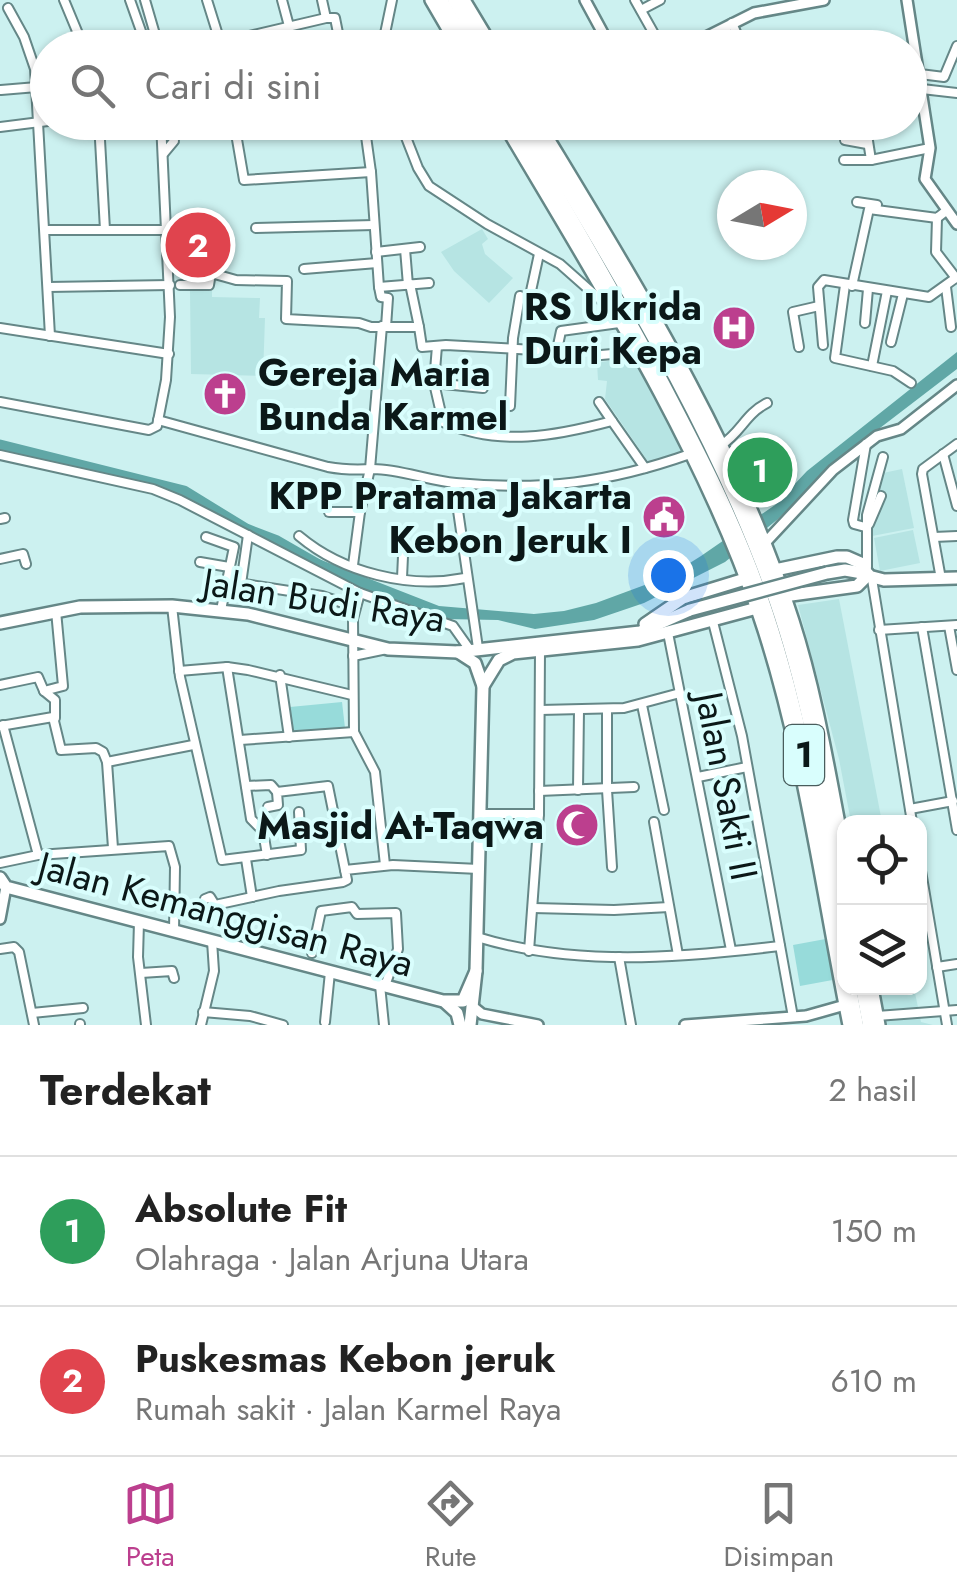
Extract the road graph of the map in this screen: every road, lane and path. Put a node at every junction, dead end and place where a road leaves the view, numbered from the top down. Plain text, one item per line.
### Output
1 (64, 0) edge
2 (130, 0) edge
3 (145, 0) edge
4 (208, 0) edge
5 (282, 0) edge
6 (322, 0) edge
7 (392, 0) edge
8 (431, 0) edge
9 (441, 0) edge
10 (454, 0) edge
11 (464, 0) edge
12 (585, 0) edge
13 (635, 0) edge
14 (907, 0) edge
15 (655, 1) edge
16 (818, 1) edge
17 (8, 8) dead end
18 (641, 10) junction
19 (326, 18) junction
20 (732, 23) junction
21 (289, 26) junction
22 (76, 30) edge
23 (141, 30) edge
24 (154, 30) edge
25 (217, 30) edge
26 (274, 30) edge
27 (336, 30) edge
28 (386, 30) edge
29 (448, 30) edge
30 (459, 30) edge
31 (472, 30) edge
32 (482, 30) edge
33 (601, 30) edge
34 (652, 30) edge
35 (719, 30) edge
36 (735, 30) edge
37 (912, 30) edge
38 (957, 46) edge
39 (30, 54) edge
40 (927, 73) edge
41 (30, 88) edge
42 (1, 90) edge
43 (927, 90) edge
44 (957, 94) edge
45 (30, 123) edge
46 (0, 126) edge
47 (43, 140) edge
48 (100, 140) edge
49 (162, 140) edge
50 (173, 140) edge
51 (237, 140) edge
52 (367, 140) edge
53 (407, 140) edge
54 (514, 140) edge
55 (526, 140) edge
56 (538, 140) edge
57 (549, 140) edge
58 (845, 140) dead end
59 (867, 140) edge
60 (925, 140) edge
61 (867, 144) junction
62 (925, 149) junction
63 (164, 154) junction
64 (844, 160) dead end
65 (872, 160) junction
66 (372, 172) junction
67 (857, 202) dead end
68 (942, 212) junction
69 (957, 224) edge
70 (374, 226) junction
71 (256, 228) dead end
72 (45, 230) junction
73 (105, 230) junction
74 (167, 230) junction
75 (420, 246) dead end
76 (405, 249) junction
77 (376, 252) junction
78 (539, 254) junction
79 (377, 264) junction
80 (304, 269) dead end
81 (956, 277) edge
82 (409, 284) junction
83 (428, 284) dead end
84 (175, 285) junction
85 (848, 286) junction
86 (946, 286) junction
87 (48, 287) junction
88 (379, 287) junction
89 (868, 289) junction
90 (532, 290) dead end
91 (886, 292) junction
92 (904, 294) junction
93 (520, 296) dead end
94 (819, 306) junction
95 (612, 310) junction
96 (619, 323) junction
97 (865, 323) dead end
98 (384, 327) junction
99 (419, 327) junction
100 (951, 327) dead end
101 (0, 328) edge
102 (50, 336) junction
103 (891, 342) dead end
104 (823, 345) dead end
105 (437, 346) junction
106 (799, 347) dead end
107 (512, 348) junction
108 (636, 352) junction
109 (169, 354) junction
110 (601, 354) dead end
111 (872, 366) junction
112 (911, 382) dead end
113 (434, 383) junction
114 (957, 384) edge
115 (483, 388) dead end
116 (0, 402) edge
117 (599, 402) dead end
118 (766, 403) dead end
119 (510, 406) dead end
120 (612, 421) junction
121 (157, 423) junction
122 (866, 444) junction
123 (957, 444) edge
124 (720, 446) junction
125 (690, 454) junction
126 (944, 454) junction
127 (0, 456) edge
128 (883, 457) dead end
129 (645, 468) junction
130 (370, 469) junction
131 (454, 483) junction
132 (882, 496) dead end
133 (957, 506) edge
134 (329, 512) dead end
135 (360, 512) junction
136 (747, 513) junction
137 (866, 528) junction
138 (730, 530) junction
139 (248, 535) junction
140 (298, 536) dead end
141 (957, 536) edge
142 (206, 537) dead end
143 (934, 537) junction
144 (753, 549) junction
145 (403, 556) dead end
146 (0, 559) edge
147 (200, 562) dead end
148 (26, 564) dead end
149 (353, 566) junction
150 (229, 567) junction
151 (775, 570) junction
152 (867, 574) junction
153 (402, 578) junction
154 (465, 578) junction
155 (957, 578) edge
156 (745, 579) junction
157 (941, 579) junction
158 (360, 593) junction
159 (784, 596) junction
160 (172, 606) junction
161 (355, 607) junction
162 (757, 608) junction
163 (56, 610) junction
164 (221, 610) junction
165 (713, 622) junction
166 (0, 623) edge
167 (953, 626) edge
168 (922, 628) junction
169 (879, 630) junction
170 (668, 633) junction
171 (636, 636) junction
172 (352, 641) junction
173 (955, 648) edge
174 (388, 649) junction
175 (469, 650) junction
176 (540, 650) junction
177 (352, 656) junction
178 (227, 667) junction
179 (178, 670) junction
180 (957, 670) edge
181 (280, 675) junction
182 (0, 685) edge
183 (482, 686) junction
184 (44, 691) junction
185 (680, 694) junction
186 (352, 695) junction
187 (642, 705) junction
188 (608, 709) junction
189 (540, 710) junction
190 (579, 710) junction
191 (56, 718) junction
192 (1, 725) edge
193 (354, 732) junction
194 (290, 737) junction
195 (240, 740) junction
196 (194, 746) junction
197 (106, 762) junction
198 (748, 767) junction
199 (698, 777) junction
200 (246, 786) junction
201 (634, 786) dead end
202 (539, 790) junction
203 (578, 790) junction
204 (607, 790) junction
205 (276, 792) junction
206 (954, 801) edge
207 (268, 807) dead end
208 (910, 808) junction
209 (664, 810) dead end
210 (299, 812) dead end
211 (480, 814) junction
212 (539, 814) junction
213 (837, 815) edge
214 (911, 815) edge
215 (654, 822) dead end
216 (957, 830) edge
217 (113, 848) junction
218 (38, 855) junction
219 (267, 855) junction
220 (246, 859) junction
221 (0, 863) edge
222 (837, 863) edge
223 (386, 865) junction
224 (612, 867) dead end
225 (479, 868) junction
226 (346, 870) junction
227 (3, 883) edge
228 (252, 897) junction
229 (205, 899) dead end
230 (927, 905) edge
231 (669, 907) junction
232 (532, 908) junction
233 (0, 919) edge
234 (140, 922) junction
235 (837, 925) edge
236 (174, 931) junction
237 (477, 937) junction
238 (212, 941) junction
239 (780, 946) junction
240 (0, 950) edge
241 (731, 950) junction
242 (529, 951) junction
243 (312, 953) dead end
244 (678, 955) junction
245 (619, 957) junction
246 (957, 964) edge
247 (937, 966) junction
248 (476, 971) junction
249 (330, 972) junction
250 (142, 973) junction
251 (174, 978) dead end
252 (382, 986) junction
253 (851, 995) edge
254 (865, 995) edge
255 (873, 995) edge
256 (442, 1001) junction
257 (845, 1004) junction
258 (83, 1008) dead end
259 (944, 1010) junction
260 (957, 1010) edge
261 (202, 1012) junction
262 (32, 1013) junction
263 (471, 1017) edge
264 (794, 1017) junction
265 (325, 1022) dead end
266 (875, 1022) edge
267 (34, 1025) edge
268 (146, 1025) edge
269 (201, 1025) edge
270 (283, 1025) edge
271 (384, 1025) edge
272 (538, 1025) edge
273 (631, 1025) edge
274 (689, 1025) edge
275 (849, 1025) edge
276 (857, 1025) edge
277 (947, 1025) edge

1 - 22 street
2 - 23 street
3 - 24 street
4 - 25 street
5 - 21 street
6 - 19 street
7 - 28 street
8 - 29 main road
9 - 30 highway
10 - 31 highway
11 - 32 main road
12 - 33 street
13 - 18 street
14 - 37 street
15 - 18 street
16 - 20 street
17 - 39 street
18 - 34 street
19 - 21 street
19 - 27 street
20 - 35 street
20 - 36 street
21 - 26 street
38 - 40 street
41 - 42 street
43 - 44 street
45 - 46 street
47 - 72 street
48 - 73 street
49 - 63 street
50 - 63 street
51 - 66 street
52 - 66 street
53 - 78 street
54 - 95 main road
55 - 138 highway, 1
56 - 136 highway, 1
57 - 124 main road
58 - 61 street
59 - 61 street
60 - 62 street
61 - 65 street
62 - 65 street
62 - 68 street
63 - 74 street
64 - 65 street
66 - 70 street
67 - 68 street
68 - 69 street
68 - 81 street
68 - 85 street
70 - 71 street
70 - 77 street
72 - 73 street
72 - 87 street
73 - 74 street
74 - 84 street
75 - 76 street
76 - 77 street
76 - 82 street
77 - 79 street
78 - 90 street
78 - 95 street
79 - 80 street
79 - 88 street
81 - 86 street
82 - 83 street
82 - 88 street
82 - 99 street
84 - 87 street
84 - 98 street
84 - 109 street
85 - 89 street
85 - 94 street
85 - 111 street
86 - 92 street
86 - 100 street
87 - 102 street
88 - 98 street
89 - 91 street
89 - 97 street
91 - 92 street
91 - 111 street
92 - 103 street
93 - 107 street
94 - 104 street
94 - 106 street
95 - 96 main road
96 - 107 street
96 - 108 main road
98 - 99 street
98 - 130 street
99 - 105 street
101 - 102 street
102 - 109 street
105 - 107 street
105 - 113 street
107 - 119 street
108 - 110 street
108 - 125 main road
109 - 121 street
111 - 112 street
113 - 115 street
113 - 120 street
114 - 122 street
116 - 121 street
117 - 120 street
118 - 124 street
120 - 129 street
121 - 130 street
122 - 137 street
122 - 144 street
123 - 126 street
124 - 136 main road
125 - 129 street
125 - 138 main road
126 - 133 street
126 - 143 street
127 - 139 street
128 - 137 street
129 - 131 street
130 - 131 street
130 - 135 street
131 - 154 street
132 - 137 street
134 - 135 street
135 - 149 street
136 - 144 highway, 1
137 - 152 street
138 - 144 highway, 1
139 - 158 street
139 - 161 street
140 - 149 street
141 - 143 street
142 - 150 street
143 - 157 street
144 - 151 main road
144 - 156 main road
144 - 222 highway, 1
144 - 235 highway, 1
145 - 153 street
146 - 148 street
147 - 150 street
149 - 153 street
150 - 164 street
151 - 152 main road
151 - 159 main road
152 - 157 main road
152 - 159 main road
152 - 169 street
152 - 171 main road, bridge
153 - 154 street
154 - 175 street
155 - 157 main road
156 - 162 main road
156 - 171 main road, Jalan Budi Raya
158 - 161 street
158 - 175 street
159 - 213 main road
160 - 163 main road, Jalan Budi Raya
160 - 164 main road, Jalan Budi Raya
160 - 179 street
161 - 172 street
162 - 165 main road, Jalan Budi Raya
162 - 257 main road
163 - 166 main road, Jalan Budi Raya
163 - 184 street
164 - 172 main road, Jalan Budi Raya
165 - 170 main road, Jalan Budi Raya
165 - 198 street
167 - 168 street
167 - 173 street
168 - 169 street
168 - 206 street
169 - 208 street
170 - 171 main road, Jalan Budi Raya
170 - 185 street, Jalan Sakti II
171 - 175 main road, Jalan Budi Raya
171 - 176 main road, Jalan Budi Raya
172 - 174 main road, Jalan Budi Raya
172 - 177 street
173 - 180 street
174 - 175 main road, Jalan Budi Raya
174 - 177 street
175 - 183 main road
176 - 183 main road, Jalan Budi Raya
176 - 189 street
177 - 186 street
178 - 179 street
178 - 181 street
178 - 195 street
179 - 196 street
181 - 186 street
181 - 194 street
182 - 184 street
183 - 211 main road
184 - 191 street
185 - 187 street
185 - 199 street, Jalan Sakti II
186 - 193 street
187 - 188 street
187 - 209 street
188 - 190 street
188 - 204 street
189 - 190 street
189 - 202 street
190 - 203 street
191 - 192 street
191 - 197 street
192 - 218 street
193 - 194 street
193 - 223 street
194 - 195 street
195 - 200 street
196 - 197 street
196 - 220 street
197 - 217 street
198 - 199 street
198 - 239 street
199 - 241 street, Jalan Sakti II
200 - 205 street
200 - 219 street
201 - 204 street
202 - 203 street
202 - 212 street
203 - 204 street
204 - 224 street
205 - 207 street
205 - 226 street
206 - 208 street
206 - 216 street
208 - 214 street
210 - 219 street
211 - 212 street
211 - 225 main road
212 - 232 street
215 - 231 street
217 - 218 street
217 - 236 street
218 - 221 street
219 - 220 street
220 - 228 street
223 - 225 street
223 - 226 street
225 - 237 main road
226 - 228 street
227 - 233 street
227 - 234 main road, Jalan Kemanggisan Raya
228 - 229 street
230 - 247 street
231 - 232 street
231 - 244 street
232 - 242 street
234 - 236 main road, Jalan Kemanggisan Raya
234 - 250 street
236 - 238 main road, Jalan Kemanggisan Raya
237 - 242 street
237 - 248 main road
238 - 249 main road, Jalan Kemanggisan Raya
238 - 261 street
239 - 241 street
239 - 264 street
240 - 262 street
241 - 244 street
242 - 245 street
243 - 252 street
244 - 245 street
245 - 273 street
246 - 247 street
247 - 259 street
248 - 256 main road
248 - 263 main road
249 - 252 main road, Jalan Kemanggisan Raya
249 - 265 street
250 - 251 street
250 - 268 street
252 - 256 main road, Jalan Kemanggisan Raya
252 - 271 street
253 - 276 highway
254 - 266 highway
255 - 266 main road
256 - 263 main road
257 - 264 street
257 - 275 main road
258 - 262 street
259 - 260 street
259 - 266 street
259 - 277 street
261 - 269 street
261 - 270 street
262 - 267 street
263 - 272 street
264 - 274 street

